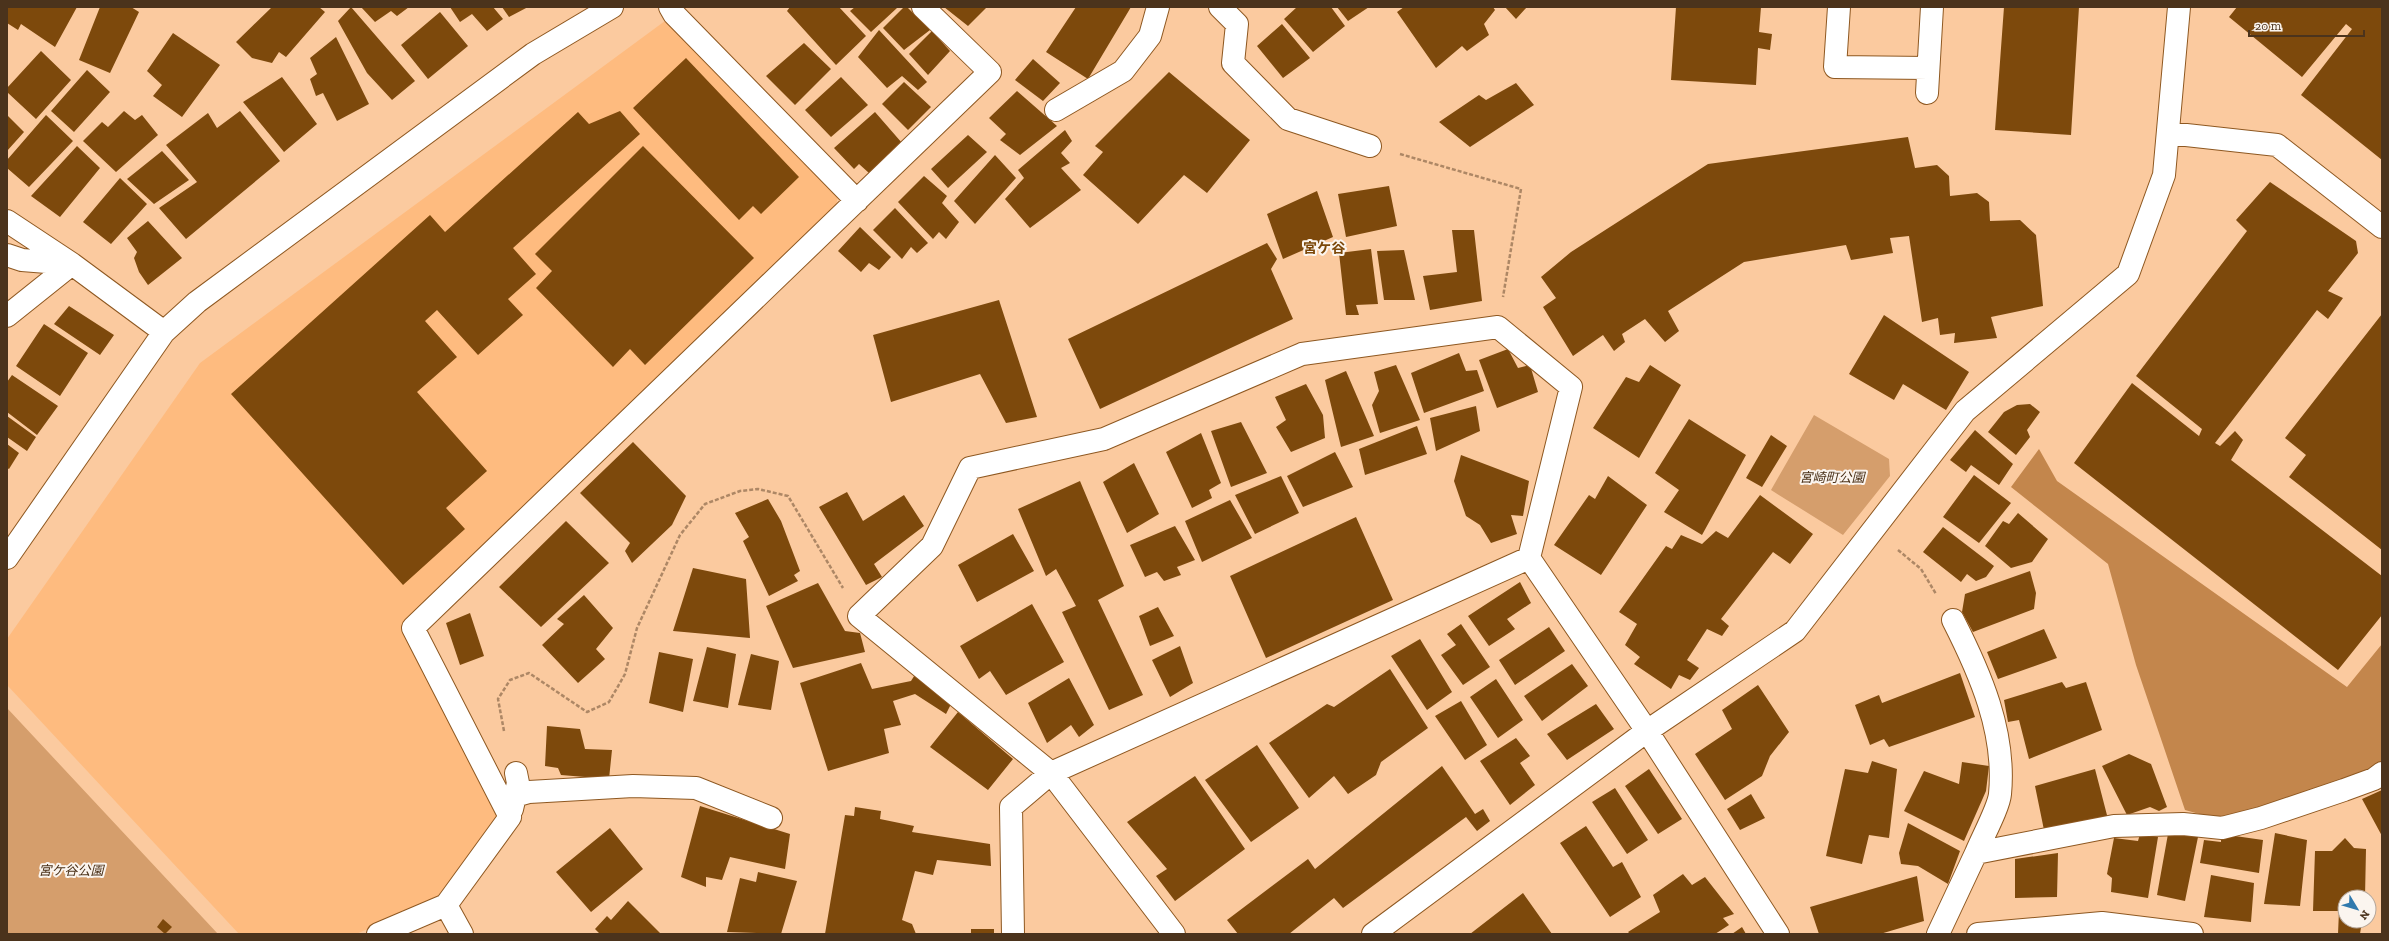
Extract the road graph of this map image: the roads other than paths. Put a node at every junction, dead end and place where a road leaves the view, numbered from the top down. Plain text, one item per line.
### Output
1 (612, 7) edge
2 (670, 7) edge
3 (923, 7) edge
4 (1158, 7) edge
5 (1220, 7) edge
6 (1839, 7) edge
7 (1932, 7) edge
8 (2179, 7) edge
9 (1928, 68) junction
10 (1927, 93) dead end
11 (1056, 110) dead end
12 (2168, 133) junction
13 (1370, 146) road end
14 (857, 201) junction
15 (7, 221) edge
16 (2382, 227) edge
17 (7, 254) edge
18 (72, 264) junction
19 (7, 316) edge
20 (164, 332) junction
21 (7, 558) edge
22 (1529, 558) junction
23 (1953, 620) road end
24 (1647, 731) junction
25 (516, 773) road end
26 (2382, 773) edge
27 (1051, 774) junction
28 (515, 796) junction
29 (510, 817) junction
30 (771, 818) dead end
31 (1976, 853) junction
32 (446, 906) junction
33 (2010, 932) edge
34 (378, 934) edge
35 (462, 934) edge
36 (1014, 934) edge
37 (1174, 934) edge
38 (1373, 934) edge
39 (1778, 934) edge
40 (1938, 934) edge
41 (1978, 934) edge
42 (2192, 934) edge

1 - 20 street
2 - 14 street
3 - 14 street
4 - 11 street
5 - 13 street
6 - 9 street
7 - 9 street
8 - 12 street
9 - 10 street
12 - 16 street
12 - 24 street
14 - 29 street
15 - 18 street
17 - 18 street
18 - 19 street
18 - 20 street
20 - 21 street
22 - 24 street
22 - 27 street
22 - 27 street
23 - 31 street
24 - 38 street
24 - 39 street
25 - 28 street
26 - 31 street
27 - 36 street
27 - 37 street
28 - 29 street
28 - 30 street
29 - 32 street
31 - 40 street
32 - 34 street
32 - 35 street
33 - 41 street
33 - 42 street

